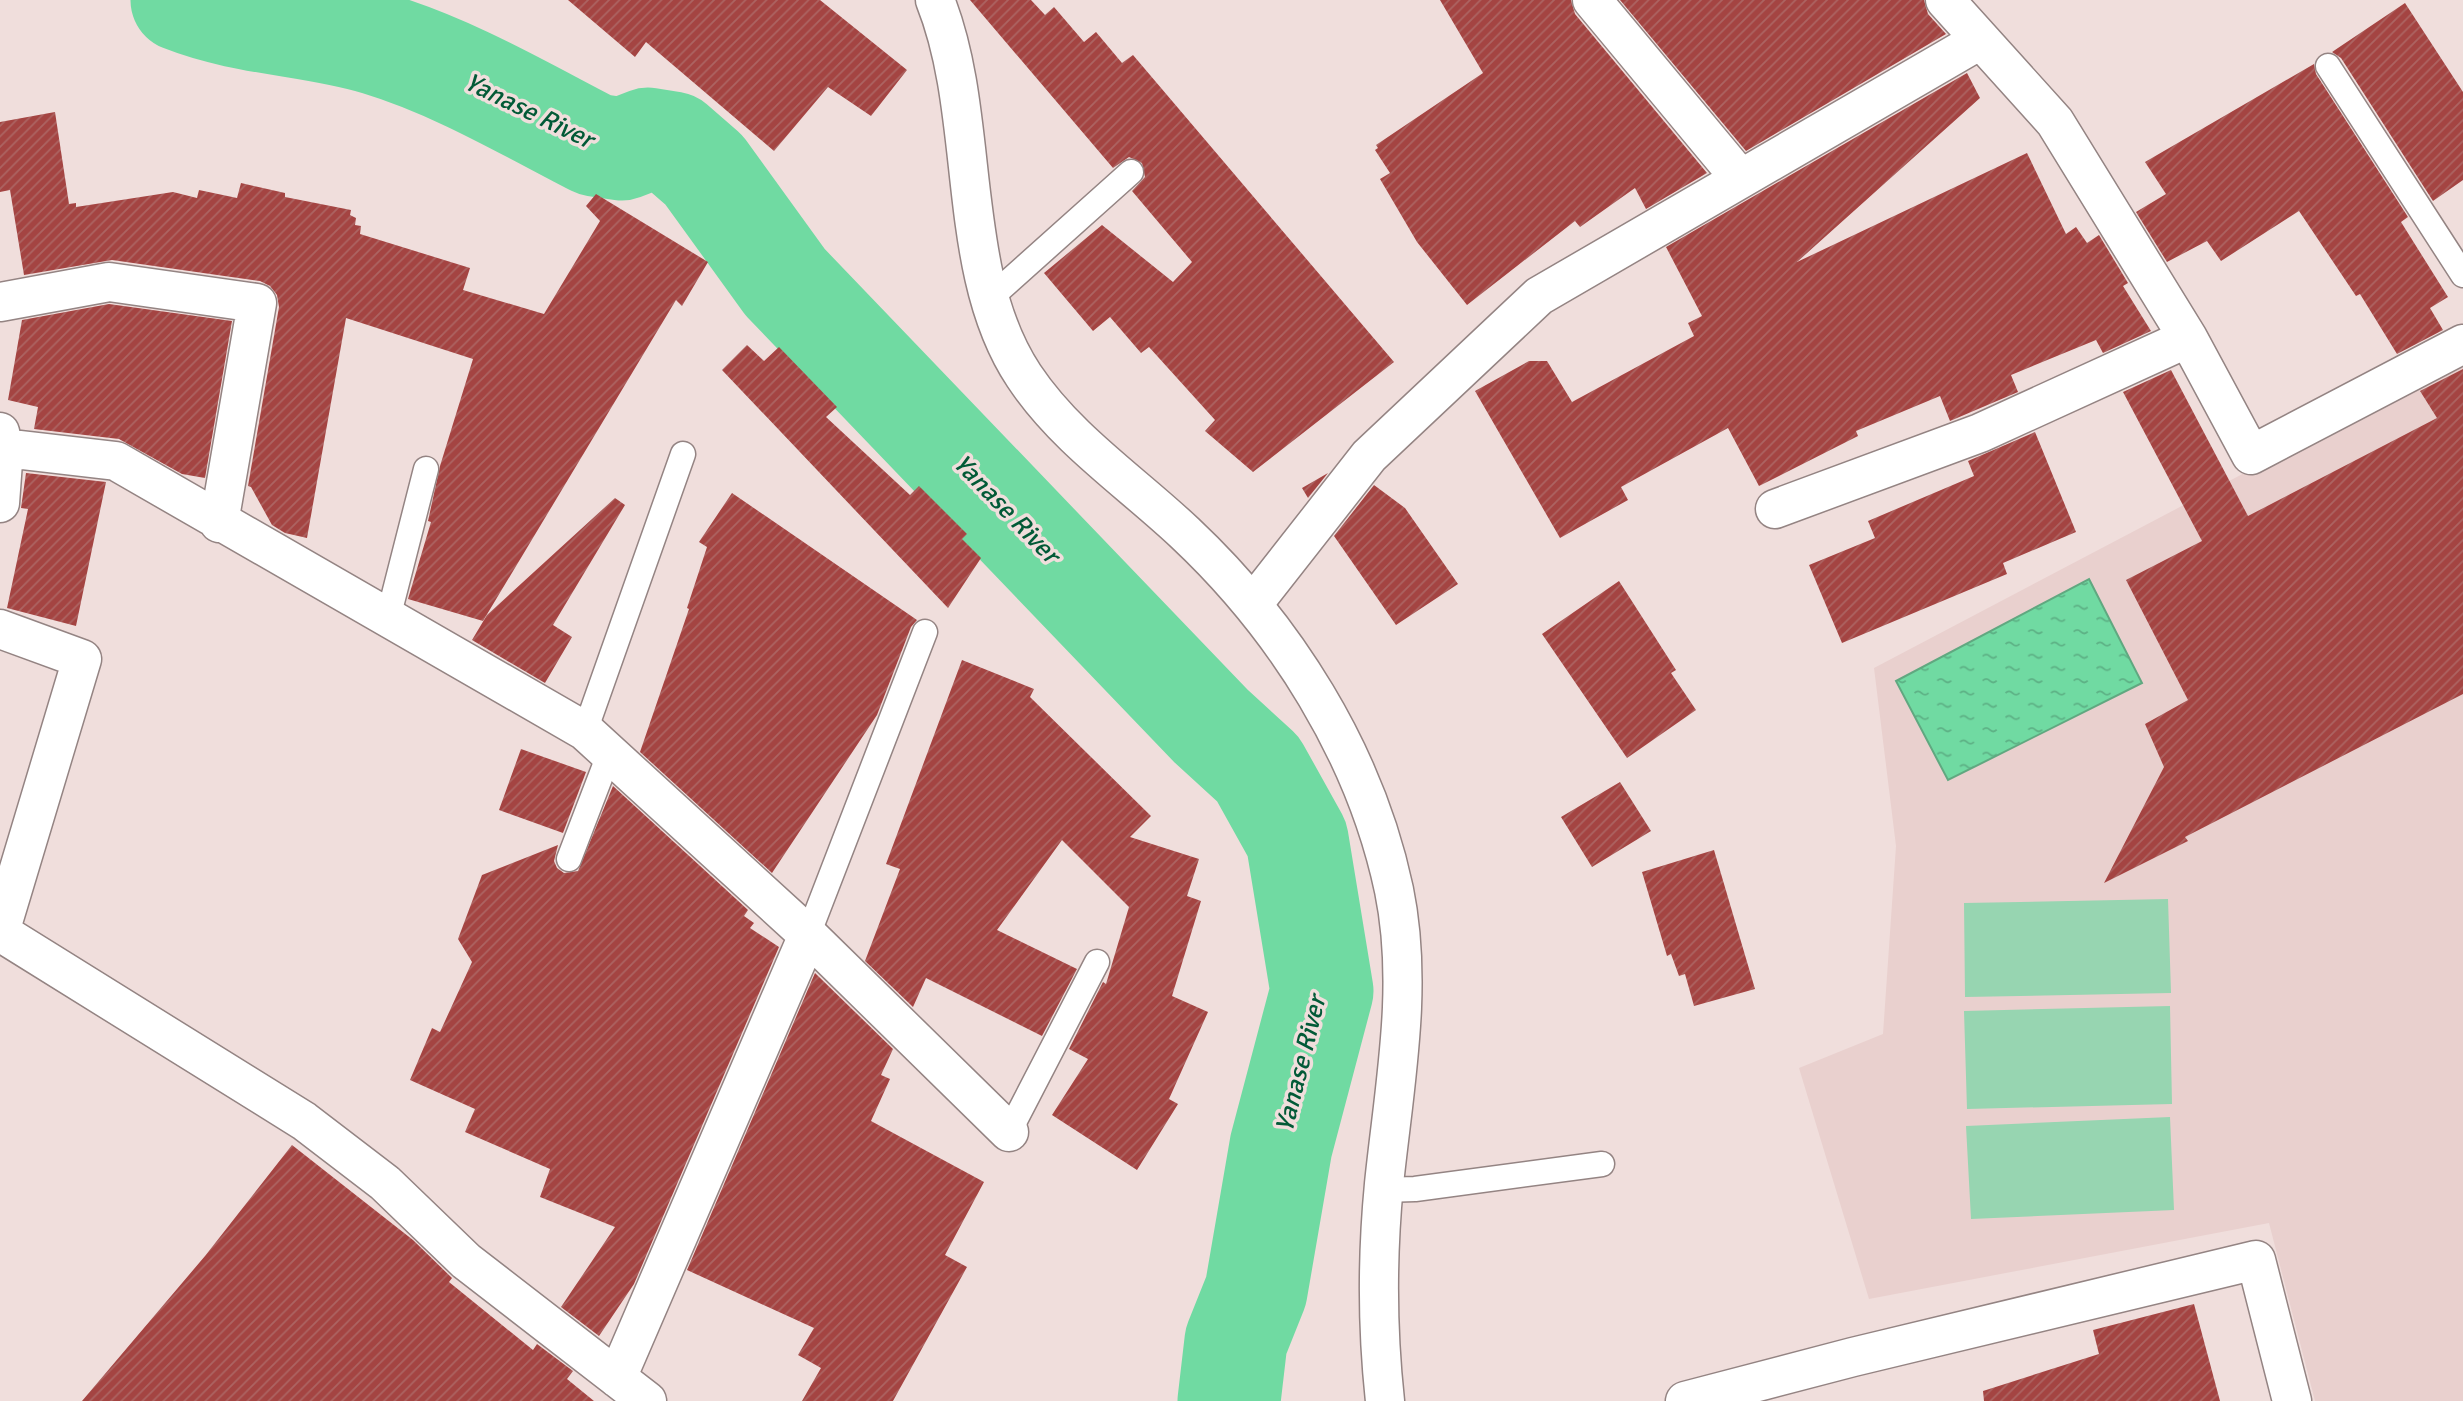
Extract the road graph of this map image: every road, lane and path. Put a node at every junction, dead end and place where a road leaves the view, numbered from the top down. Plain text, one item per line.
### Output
1 (935, 0) edge
2 (1592, 0) edge
3 (1945, 0) edge
4 (1980, 40) junction
5 (2328, 66) dead end
6 (1131, 172) dead end
7 (1740, 178) junction
8 (2463, 275) edge
9 (989, 299) junction
10 (0, 302) edge
11 (2188, 338) junction
12 (2463, 344) edge
13 (2, 440) edge
14 (683, 454) dead end
15 (426, 469) dead end
16 (0, 503) edge
17 (1775, 509) dead end
18 (219, 523) junction
19 (1253, 604) junction
20 (388, 618) junction
21 (0, 629) edge
22 (925, 632) dead end
23 (597, 742) junction
24 (569, 859) dead end
25 (808, 935) junction
26 (1097, 962) dead end
27 (1009, 1132) joint
28 (1602, 1164) dead end
29 (1384, 1190) junction
30 (617, 1378) junction
31 (647, 1401) edge
32 (1385, 1401) edge
33 (1685, 1401) edge
34 (2292, 1401) edge

1 - 9 street
2 - 7 street
3 - 4 street
4 - 7 street
4 - 11 street
5 - 8 lane
6 - 9 lane
7 - 19 street
9 - 19 street
10 - 18 street
11 - 12 street
11 - 17 street
13 - 16 street
13 - 18 street
14 - 23 lane
15 - 20 lane
18 - 20 street
19 - 29 street
20 - 23 street
21 - 30 street
22 - 25 lane
23 - 24 lane
23 - 25 street
25 - 27 street
25 - 30 street
26 - 27 lane
28 - 29 lane
29 - 32 street
30 - 31 street
33 - 34 street

